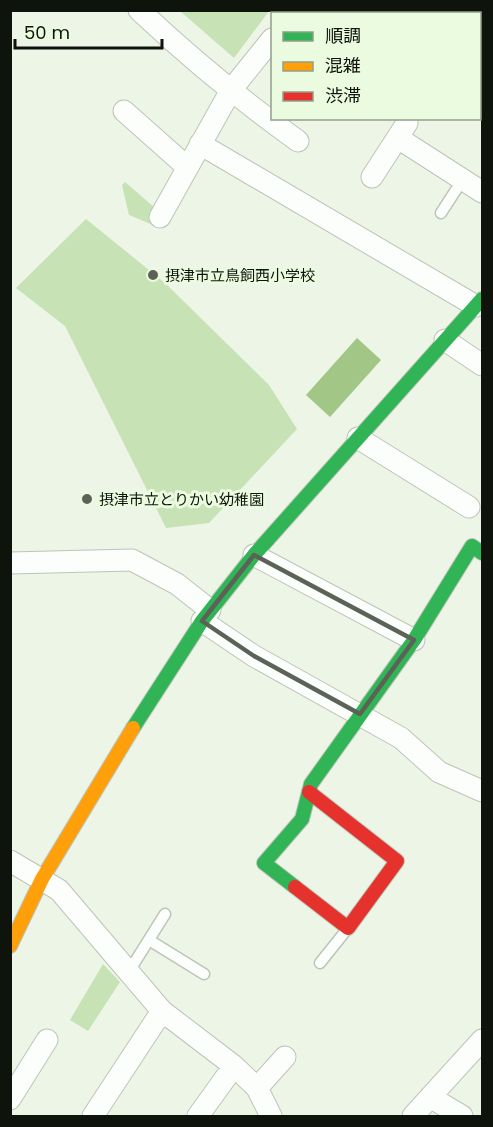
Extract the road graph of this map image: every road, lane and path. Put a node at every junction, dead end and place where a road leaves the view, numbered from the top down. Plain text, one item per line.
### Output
1 (139, 10) edge
2 (271, 41) edge
3 (231, 90) junction
4 (124, 111) dead end
5 (298, 141) dead end
6 (200, 144) junction
7 (187, 167) junction
8 (372, 177) dead end
9 (463, 179) junction
10 (483, 192) edge
11 (441, 213) dead end
12 (160, 217) dead end
13 (479, 302) edge
14 (445, 340) junction
15 (483, 365) edge
16 (358, 438) junction
17 (469, 507) dead end
18 (483, 553) edge
19 (254, 555) junction
20 (10, 563) edge
21 (206, 616) junction
22 (414, 640) junction
23 (360, 714) junction
24 (479, 783) edge
25 (309, 792) junction
26 (10, 861) edge
27 (42, 879) junction
28 (165, 914) dead end
29 (348, 928) junction
30 (149, 940) junction
31 (10, 946) edge
32 (320, 963) dead end
33 (128, 973) junction
34 (204, 974) dead end
35 (162, 1011) junction
36 (47, 1040) dead end
37 (483, 1040) edge
38 (285, 1057) dead end
39 (234, 1066) junction
40 (430, 1097) junction
41 (10, 1098) edge
42 (261, 1105) edge
43 (93, 1116) edge
44 (198, 1116) edge
45 (413, 1116) edge
46 (462, 1116) edge

1 - 3 street
2 - 3 street
3 - 5 street
3 - 6 street
4 - 7 street
6 - 7 street
6 - 13 street
7 - 12 street
8 - 9 street
9 - 10 street
9 - 11 lane
13 - 14 street
14 - 15 street
14 - 16 street
16 - 17 street
16 - 19 street
18 - 22 street
19 - 21 street
19 - 22 street
20 - 21 street
21 - 23 street
21 - 27 street
22 - 23 street
23 - 24 street
23 - 25 street
25 - 29 street
25 - 29 street
26 - 27 street
27 - 31 street
27 - 33 street
28 - 30 lane
29 - 32 lane
30 - 33 lane
30 - 34 lane
33 - 35 street
35 - 39 street
35 - 43 street
36 - 41 street
37 - 40 street
38 - 42 street
39 - 42 street
39 - 44 street
40 - 45 street
40 - 46 street

